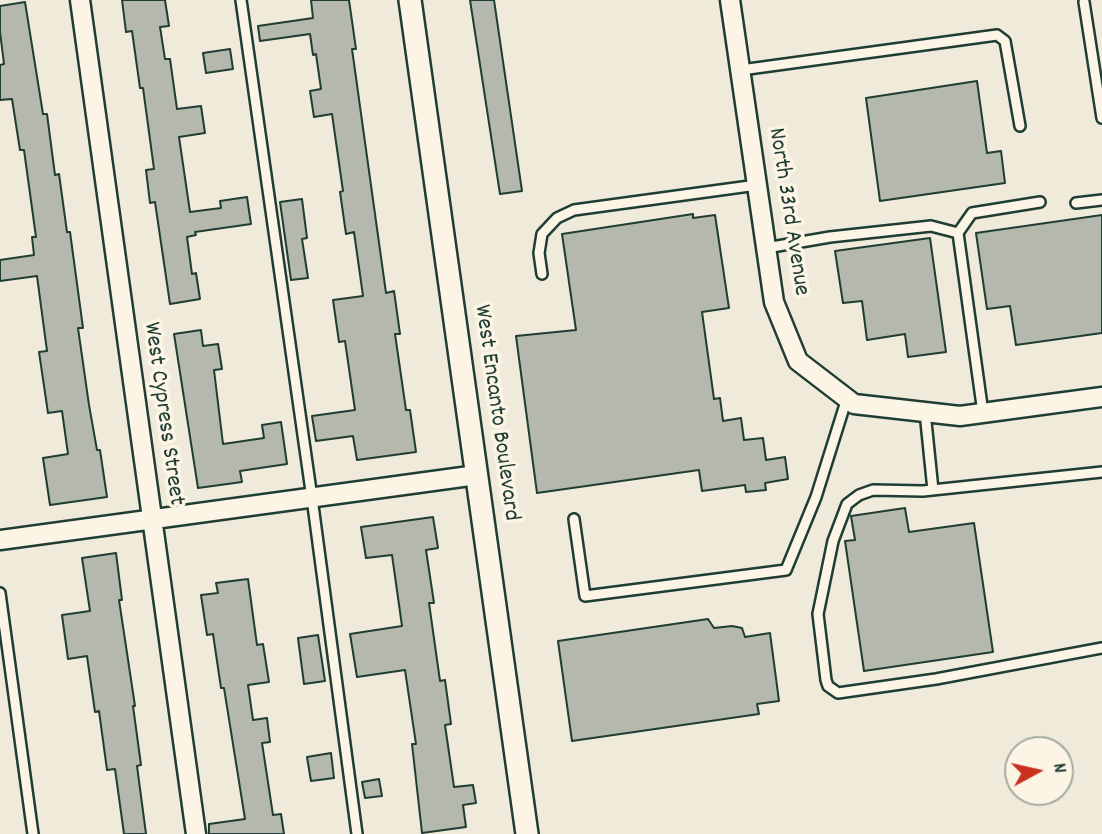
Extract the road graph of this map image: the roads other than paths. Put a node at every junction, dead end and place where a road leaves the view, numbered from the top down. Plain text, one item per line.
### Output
1 (80, 0) edge
2 (241, 0) edge
3 (410, 0) edge
4 (730, 0) edge
5 (1084, 2) dead end
6 (741, 71) junction
7 (1102, 118) edge
8 (1020, 126) dead end
9 (757, 185) junction
10 (1102, 200) edge
11 (1040, 202) dead end
12 (1076, 203) dead end
13 (958, 233) junction
14 (766, 248) junction
15 (542, 274) dead end
16 (1102, 397) edge
17 (846, 398) junction
18 (925, 412) junction
19 (983, 413) junction
20 (1102, 472) edge
21 (477, 475) junction
22 (933, 490) junction
23 (312, 498) junction
24 (152, 519) junction
25 (574, 519) dead end
26 (0, 540) edge
27 (0, 593) edge
28 (1102, 648) edge
29 (33, 834) edge
30 (196, 834) edge
31 (357, 834) edge
32 (527, 834) edge

1 - 24 street, West Cypress Street
2 - 23 lane
3 - 21 street, West Encanto Boulevard
4 - 6 street, North 33rd Avenue
5 - 7 lane
6 - 8 lane
6 - 9 street, North 33rd Avenue
9 - 14 street, North 33rd Avenue
9 - 15 lane
10 - 12 lane
11 - 13 lane
13 - 14 lane
13 - 19 lane
14 - 17 street, North 33rd Avenue
16 - 19 street, North 33rd Avenue
17 - 18 street, North 33rd Avenue
17 - 25 lane
18 - 19 street, North 33rd Avenue
18 - 22 lane
20 - 22 lane
21 - 23 street
21 - 32 street, West Encanto Boulevard
22 - 28 lane
23 - 24 street
23 - 31 lane
24 - 26 street
24 - 30 street, West Cypress Street
27 - 29 lane

